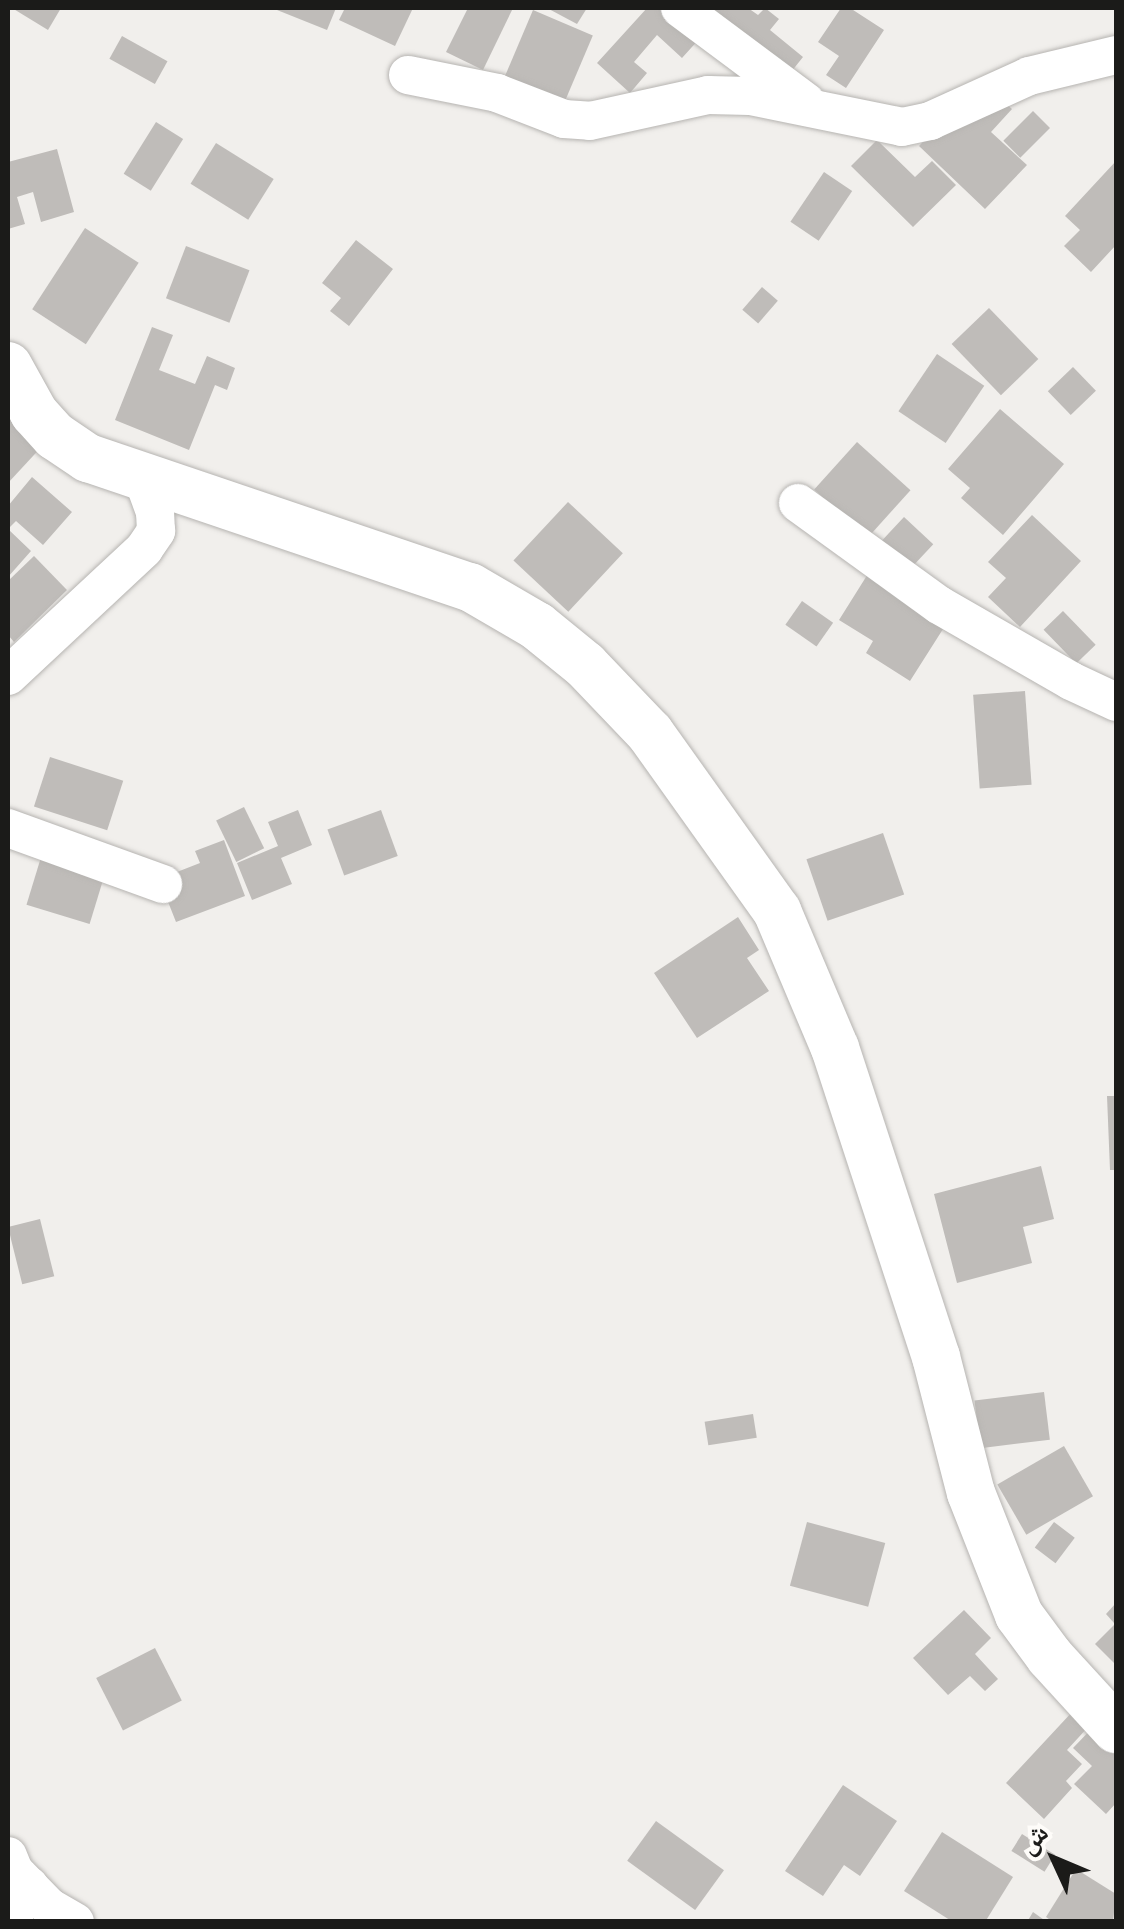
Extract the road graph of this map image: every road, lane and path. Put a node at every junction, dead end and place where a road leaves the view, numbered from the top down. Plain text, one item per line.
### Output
1 (680, 8) edge
2 (1116, 55) edge
3 (408, 76) dead end
4 (815, 109) junction
5 (8, 366) edge
6 (142, 477) junction
7 (798, 503) dead end
8 (8, 676) edge
9 (1116, 702) edge
10 (8, 828) edge
11 (162, 884) dead end
12 (1116, 1729) edge
13 (18, 1871) edge
14 (10, 1922) edge
15 (76, 1922) edge

1 - 4 street
2 - 4 street
3 - 4 street
5 - 6 main road
6 - 8 street
6 - 12 main road
7 - 9 street
10 - 11 street
13 - 14 street
13 - 15 street

